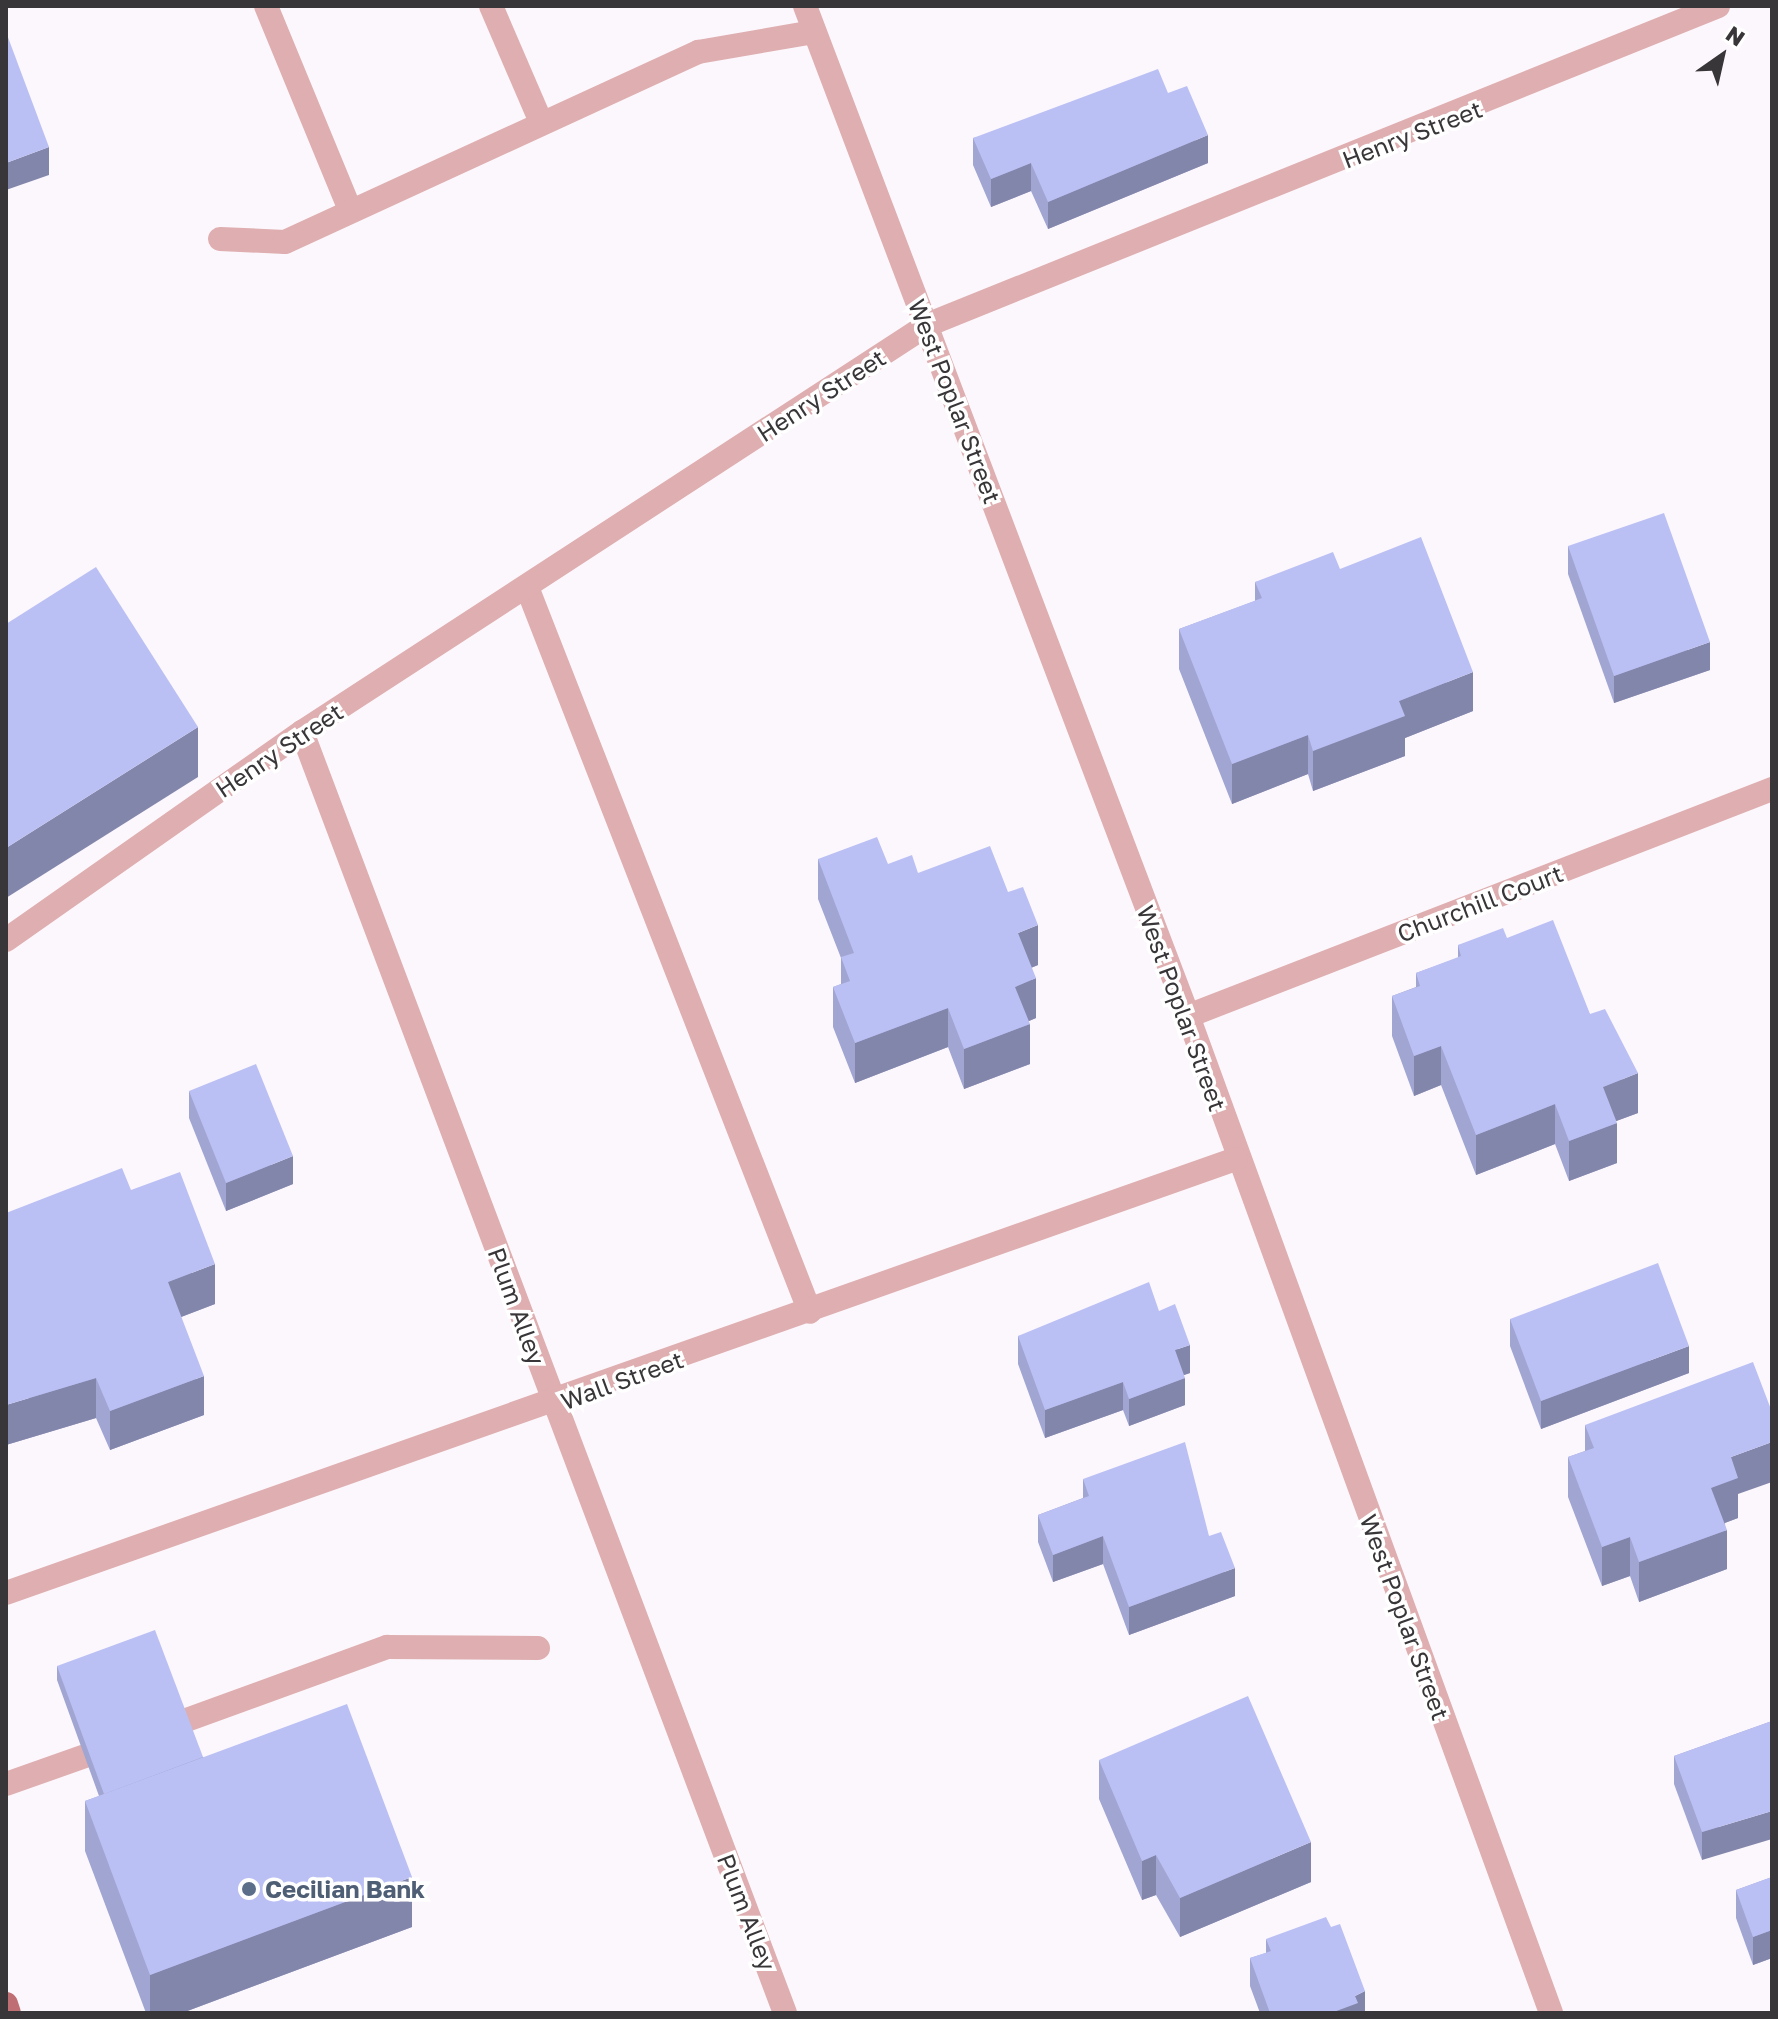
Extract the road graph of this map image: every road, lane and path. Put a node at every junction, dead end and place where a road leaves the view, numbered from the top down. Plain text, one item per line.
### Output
1 (266, 6) edge
2 (491, 6) edge
3 (805, 6) edge
4 (1718, 6) edge
5 (814, 32) junction
6 (541, 122) junction
7 (349, 207) junction
8 (220, 239) dead end
9 (927, 325) junction
10 (527, 587) junction
11 (302, 732) junction
12 (1772, 789) edge
13 (6, 940) edge
14 (1188, 1016) junction
15 (1236, 1159) junction
16 (810, 1312) junction
17 (553, 1404) junction
18 (6, 1593) edge
19 (538, 1648) dead end
20 (6, 1784) edge
21 (6, 2004) edge
22 (9, 2013) edge
23 (785, 2013) edge
24 (1551, 2013) edge

1 - 7 street
2 - 6 street
3 - 5 street, West Poplar Street
4 - 9 street, Henry Street
5 - 6 street
5 - 9 street, West Poplar Street
6 - 7 street
7 - 8 street
9 - 10 street, Henry Street
9 - 14 street, West Poplar Street
10 - 11 street, Henry Street
10 - 16 street
11 - 13 street, Henry Street
11 - 17 street, Plum Alley
12 - 14 street, Churchill Court
14 - 15 street, West Poplar Street
15 - 16 street, Wall Street
15 - 24 street, West Poplar Street
16 - 17 street, Wall Street
17 - 18 street, Wall Street
17 - 23 street, Plum Alley
19 - 20 street
21 - 22 main road

